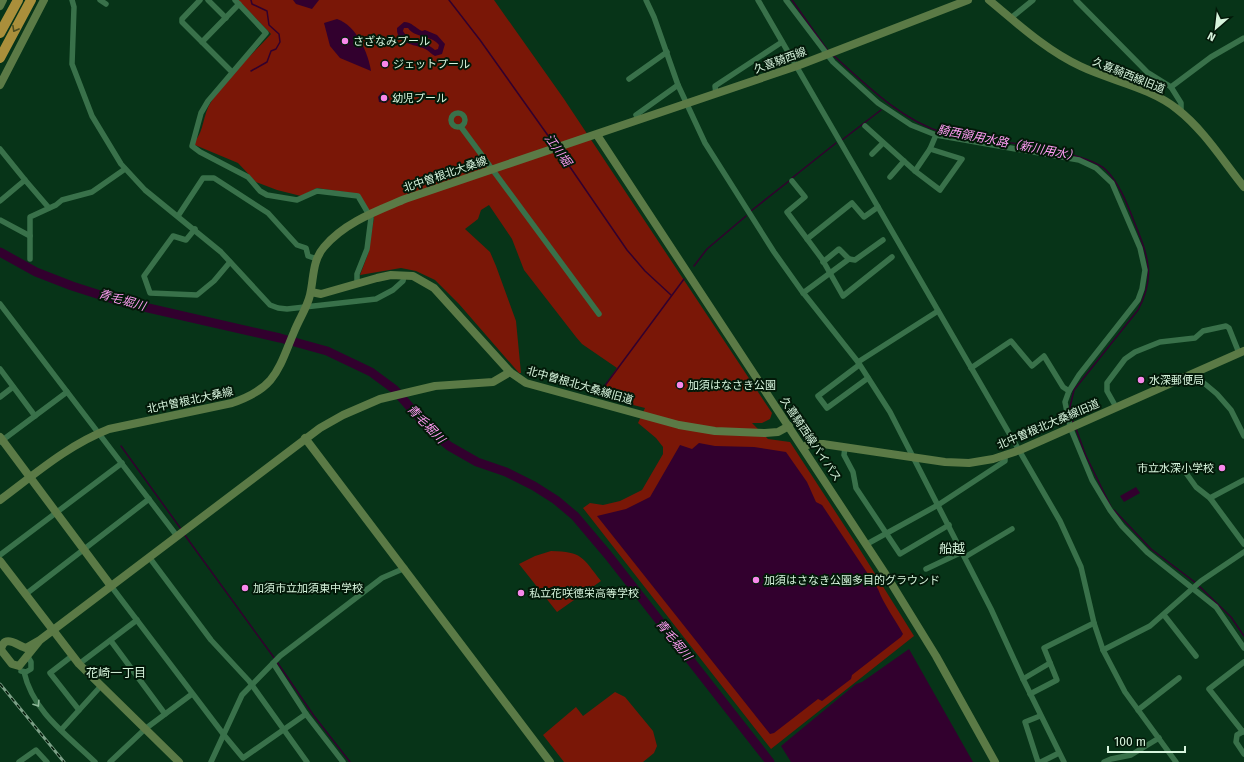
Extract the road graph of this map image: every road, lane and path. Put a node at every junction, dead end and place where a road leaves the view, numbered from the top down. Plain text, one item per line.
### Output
1 (4, 0) edge
2 (18, 0) edge
3 (31, 0) edge
4 (44, 0) edge
5 (100, 0) edge
6 (200, 0) edge
7 (208, 0) edge
8 (646, 0) edge
9 (758, 0) edge
10 (786, 0) edge
11 (968, 0) edge
12 (989, 0) edge
13 (1033, 0) edge
14 (1076, 0) edge
15 (74, 1) edge
16 (237, 2) edge
17 (106, 4) dead end
18 (0, 6) edge
19 (226, 18) junction
20 (1011, 18) junction
21 (0, 33) edge
22 (1244, 38) edge
23 (202, 42) junction
24 (782, 42) junction
25 (667, 52) junction
26 (826, 55) junction
27 (0, 58) edge
28 (797, 66) junction
29 (232, 72) junction
30 (629, 79) dead end
31 (0, 85) edge
32 (678, 85) junction
33 (1171, 87) junction
34 (716, 94) junction
35 (687, 104) junction
36 (1181, 112) junction
37 (636, 115) dead end
38 (865, 126) dead end
39 (461, 127) dead end
40 (597, 135) junction
41 (936, 135) junction
42 (884, 143) junction
43 (0, 149) edge
44 (930, 149) junction
45 (872, 154) dead end
46 (904, 161) junction
47 (125, 169) junction
48 (493, 169) junction
49 (915, 171) junction
50 (890, 177) dead end
51 (25, 180) junction
52 (792, 181) dead end
53 (1244, 188) edge
54 (0, 201) edge
55 (878, 207) junction
56 (49, 208) junction
57 (370, 214) junction
58 (178, 216) junction
59 (0, 220) edge
60 (195, 229) junction
61 (30, 236) junction
62 (807, 239) junction
63 (883, 240) dead end
64 (892, 257) dead end
65 (30, 259) dead end
66 (317, 260) junction
67 (848, 260) junction
68 (230, 262) junction
69 (823, 262) junction
70 (829, 274) junction
71 (404, 276) junction
72 (357, 283) junction
73 (311, 292) junction
74 (804, 293) junction
75 (0, 304) edge
76 (307, 306) junction
77 (938, 311) junction
78 (599, 314) dead end
79 (1242, 352) edge
80 (859, 364) junction
81 (971, 368) junction
82 (0, 369) edge
83 (510, 372) junction
84 (1192, 374) junction
85 (868, 378) junction
86 (13, 387) junction
87 (1069, 391) junction
88 (67, 392) junction
89 (0, 397) edge
90 (1116, 407) junction
91 (35, 416) junction
92 (789, 426) junction
93 (1070, 427) junction
94 (99, 433) junction
95 (1244, 436) edge
96 (305, 438) junction
97 (1, 440) edge
98 (804, 447) junction
99 (845, 447) junction
100 (1020, 450) junction
101 (1005, 455) junction
102 (915, 459) junction
103 (122, 463) junction
104 (1186, 473) dead end
105 (31, 478) junction
106 (1244, 480) edge
107 (1210, 498) junction
108 (149, 499) junction
109 (0, 500) edge
110 (938, 505) junction
111 (57, 513) junction
112 (949, 526) junction
113 (1012, 529) dead end
114 (886, 534) junction
115 (177, 536) junction
116 (867, 544) junction
117 (1244, 544) edge
118 (84, 550) junction
119 (1244, 552) edge
120 (964, 554) junction
121 (0, 555) edge
122 (150, 557) junction
123 (0, 561) edge
124 (405, 568) junction
125 (926, 569) dead end
126 (111, 586) junction
127 (1193, 588) junction
128 (26, 594) junction
129 (1164, 615) junction
130 (137, 620) junction
131 (1094, 623) junction
132 (53, 631) junction
133 (40, 640) junction
134 (111, 641) junction
135 (2, 643) edge
136 (1244, 648) edge
137 (1104, 650) junction
138 (72, 656) junction
139 (1196, 656) dead end
140 (28, 657) junction
141 (1244, 662) edge
142 (273, 663) junction
143 (1050, 663) junction
144 (79, 664) junction
145 (16, 666) junction
146 (24, 672) junction
147 (1179, 678) dead end
148 (1023, 679) junction
149 (252, 685) junction
150 (100, 687) junction
151 (192, 694) junction
152 (1030, 694) junction
153 (79, 710) junction
154 (1138, 710) junction
155 (166, 714) junction
156 (306, 714) junction
157 (1040, 716) junction
158 (284, 728) junction
159 (145, 729) junction
160 (61, 730) junction
161 (1243, 732) edge
162 (224, 735) junction
163 (1159, 738) junction
164 (1059, 753) junction
165 (1244, 754) edge
166 (19, 762) edge
167 (47, 762) edge
168 (96, 762) edge
169 (110, 762) edge
170 (179, 762) edge
171 (211, 762) edge
172 (307, 762) edge
173 (343, 762) edge
174 (550, 762) edge
175 (995, 762) edge
176 (1039, 762) edge
177 (1064, 762) edge
178 (1104, 762) edge
179 (1176, 762) edge

1 - 18 street
2 - 21 highway
3 -> 27 highway
4 - 31 street
5 - 17 street
6 - 23 street
7 - 19 street
8 - 25 street
9 - 24 street
10 - 26 street
11 - 26 street, 久喜騎西線
12 - 20 street, 久喜騎西線旧道
13 - 20 street
14 - 33 street
15 - 47 street
16 - 19 street
16 - 29 street
19 - 23 street
20 - 36 street, 久喜騎西線旧道
22 - 33 street
23 - 29 street
24 - 28 street
24 - 34 street
25 - 30 street
25 - 32 street
26 - 28 street, 久喜騎西線
26 - 41 street
28 - 34 street, 久喜騎西線
28 - 55 street
29 - 57 street
32 - 35 street
32 - 37 street
33 - 36 street
34 - 35 street, 久喜騎西線
35 - 40 street, 久喜騎西線
35 - 74 street
36 - 53 street, 久喜騎西線旧道
38 - 42 street
39 - 48 street
40 - 48 street, 北中曽根北大桑線
40 - 92 street, 久喜騎西線バイパス
41 - 44 street
41 - 87 street
42 - 45 street
42 - 46 street
43 - 51 street
44 - 49 street
44 - 49 street
46 - 49 street
46 - 50 street
47 - 56 street
47 - 58 street
48 - 57 street, 北中曽根北大桑線
48 - 78 street
51 - 54 street
51 - 56 street
52 - 62 street
55 - 62 street
55 - 77 street
56 - 61 street
57 - 66 street, 北中曽根北大桑線
57 - 72 street
58 - 60 street
58 - 66 street
59 - 61 street
60 - 68 street
60 - 68 street
61 - 65 street
62 - 69 street
63 - 67 street
64 - 70 street
66 - 73 street, 北中曽根北大桑線
67 - 69 street
67 - 70 street
68 - 76 street
69 - 70 street
70 - 74 street
71 - 72 street, 北中曽根北大桑線旧道
71 - 76 street
71 - 83 street, 北中曽根北大桑線旧道
72 - 73 street, 北中曽根北大桑線旧道
73 - 76 street, 北中曽根北大桑線
74 - 80 street
75 - 88 street
76 - 94 street, 北中曽根北大桑線
77 - 80 street
77 - 81 street
79 - 84 street, 北中曽根北大桑線旧道
79 - 90 street
80 - 85 street
80 - 85 street
81 - 87 street
81 - 100 street
82 - 86 street
83 - 92 street, 北中曽根北大桑線旧道
83 - 96 street
84 - 90 street, 北中曽根北大桑線旧道
84 - 95 street
85 - 102 street
86 - 89 street
86 - 91 street
87 - 93 street
88 - 91 street
88 - 94 street
90 - 93 street, 北中曽根北大桑線旧道
91 - 97 street
92 - 98 street, 久喜騎西線バイパス
93 - 100 street, 北中曽根北大桑線旧道
93 - 127 street
94 - 103 street
94 - 105 street, 北中曽根北大桑線
96 - 115 street
96 - 124 street
97 - 105 street
98 - 99 street, 北中曽根北大桑線旧道
98 - 116 street, 久喜騎西線バイパス
99 - 102 street, 北中曽根北大桑線旧道
99 - 114 street
100 - 101 street, 北中曽根北大桑線旧道
100 - 131 street
101 - 102 street, 北中曽根北大桑線旧道
101 - 110 street
102 - 110 street
103 - 108 street
103 - 111 street
104 - 107 street
105 - 109 street, 北中曽根北大桑線
105 - 111 street
106 - 107 street
107 - 117 street
108 - 115 street
108 - 118 street
110 - 112 street
110 - 114 street
111 - 118 street
111 - 121 street
112 - 114 street
112 - 120 street
113 - 120 street
114 - 116 street
115 - 122 street
116 - 175 street, 久喜騎西線バイパス
118 - 126 street
118 - 128 street
119 - 127 street
120 - 125 street
120 - 148 street
122 - 126 street
122 - 149 street
123 - 128 street
124 - 142 street
124 - 174 street
126 - 130 street
126 - 132 street
127 - 129 street
127 - 136 street
128 - 132 street
129 - 137 street
129 - 139 street
130 - 134 street
130 - 151 street
131 - 137 street
131 - 143 street
132 - 133 street
132 - 138 street
133 - 135 street
133 - 140 street
134 - 144 street
134 - 155 street
135 - 145 street
137 - 154 street
138 - 144 street
138 - 153 street
140 - 145 street
140 - 146 street
141 - 161 street
142 - 149 street
142 - 156 street
143 - 148 street
143 - 152 street
144 - 150 street
145 - 146 street
146 -> 160 street
147 - 154 street
148 - 152 street
149 - 158 street
149 - 162 street
150 - 153 street
150 - 159 street
151 - 155 street
151 - 162 street
152 - 157 street
153 - 160 street
154 - 163 street
155 - 159 street
156 - 158 street
156 - 173 street
157 - 164 street
157 - 176 street
158 - 162 street
158 - 172 street
159 - 169 street
159 - 170 street
160 - 168 street
161 - 165 street
162 - 171 street
163 - 178 street
163 - 179 street
164 - 176 street
164 - 177 street
166 - 167 street

